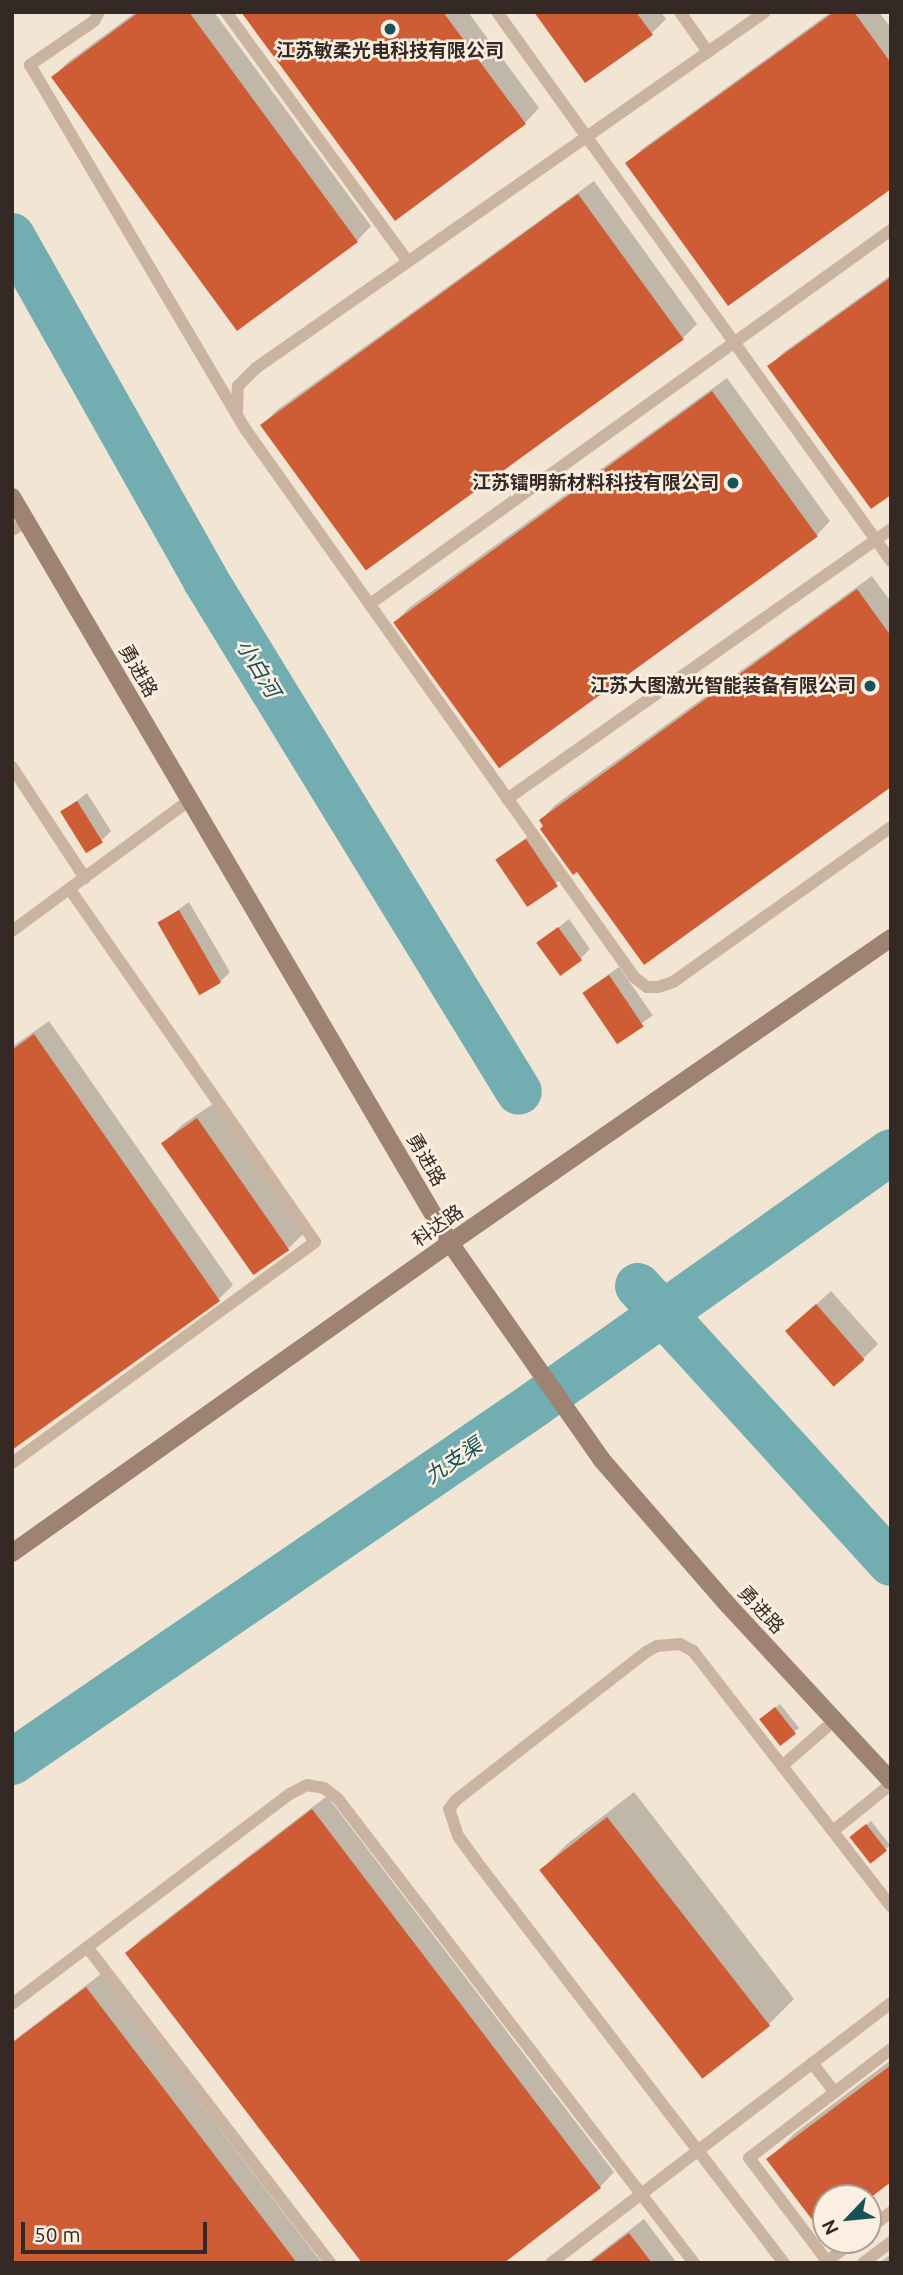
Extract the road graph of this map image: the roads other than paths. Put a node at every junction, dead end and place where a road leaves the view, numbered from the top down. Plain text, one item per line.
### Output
1 (99, 12) edge
2 (226, 12) edge
3 (497, 12) edge
4 (680, 12) edge
5 (765, 12) edge
6 (708, 52) junction
7 (587, 137) junction
8 (891, 230) edge
9 (408, 262) junction
10 (734, 343) junction
11 (237, 412) junction
12 (12, 497) edge
13 (19, 526) edge
14 (891, 529) edge
15 (875, 540) junction
16 (891, 561) edge
17 (370, 604) junction
18 (12, 767) edge
19 (508, 799) junction
20 (190, 800) junction
21 (891, 827) edge
22 (85, 878) junction
23 (70, 889) junction
24 (12, 931) edge
25 (891, 938) edge
26 (450, 1242) junction
27 (12, 1463) edge
28 (12, 1553) edge
29 (835, 1720) junction
30 (782, 1766) junction
31 (891, 1782) edge
32 (833, 1831) junction
33 (891, 1906) edge
34 (87, 1947) junction
35 (891, 2003) edge
36 (12, 2004) edge
37 (891, 2049) edge
38 (812, 2063) junction
39 (835, 2092) junction
40 (698, 2150) junction
41 (641, 2194) junction
42 (891, 2242) edge
43 (826, 2262) edge
44 (330, 2263) edge
45 (551, 2263) edge
46 (694, 2263) edge
47 (784, 2263) edge
48 (863, 2263) edge

1 - 11 lane
2 - 9 lane
3 - 7 lane
4 - 6 lane
5 - 6 lane
6 - 7 lane
7 - 9 lane
7 - 10 lane
8 - 10 lane
9 - 11 lane
10 - 15 lane
10 - 17 lane
11 - 17 lane
12 - 13 street, 勇进路
13 - 20 street, 勇进路
14 - 15 lane
15 - 16 lane
15 - 19 lane
17 - 19 lane
18 - 22 lane
19 - 21 lane
20 - 22 lane
20 - 26 street, 勇进路
22 - 23 lane
23 - 24 lane
23 - 27 lane
25 - 26 street, 科达路
26 - 28 street, 科达路
26 - 29 street, 勇进路
29 - 30 lane
29 - 31 street, 勇进路
30 - 32 lane
30 - 40 lane
31 - 32 lane
32 - 33 lane
34 - 36 lane
34 - 41 lane
34 - 44 lane
35 - 38 lane
37 - 39 lane
38 - 39 lane
38 - 40 lane
39 - 43 lane
40 - 41 lane
40 - 47 lane
41 - 45 lane
41 - 46 lane
42 - 48 lane

